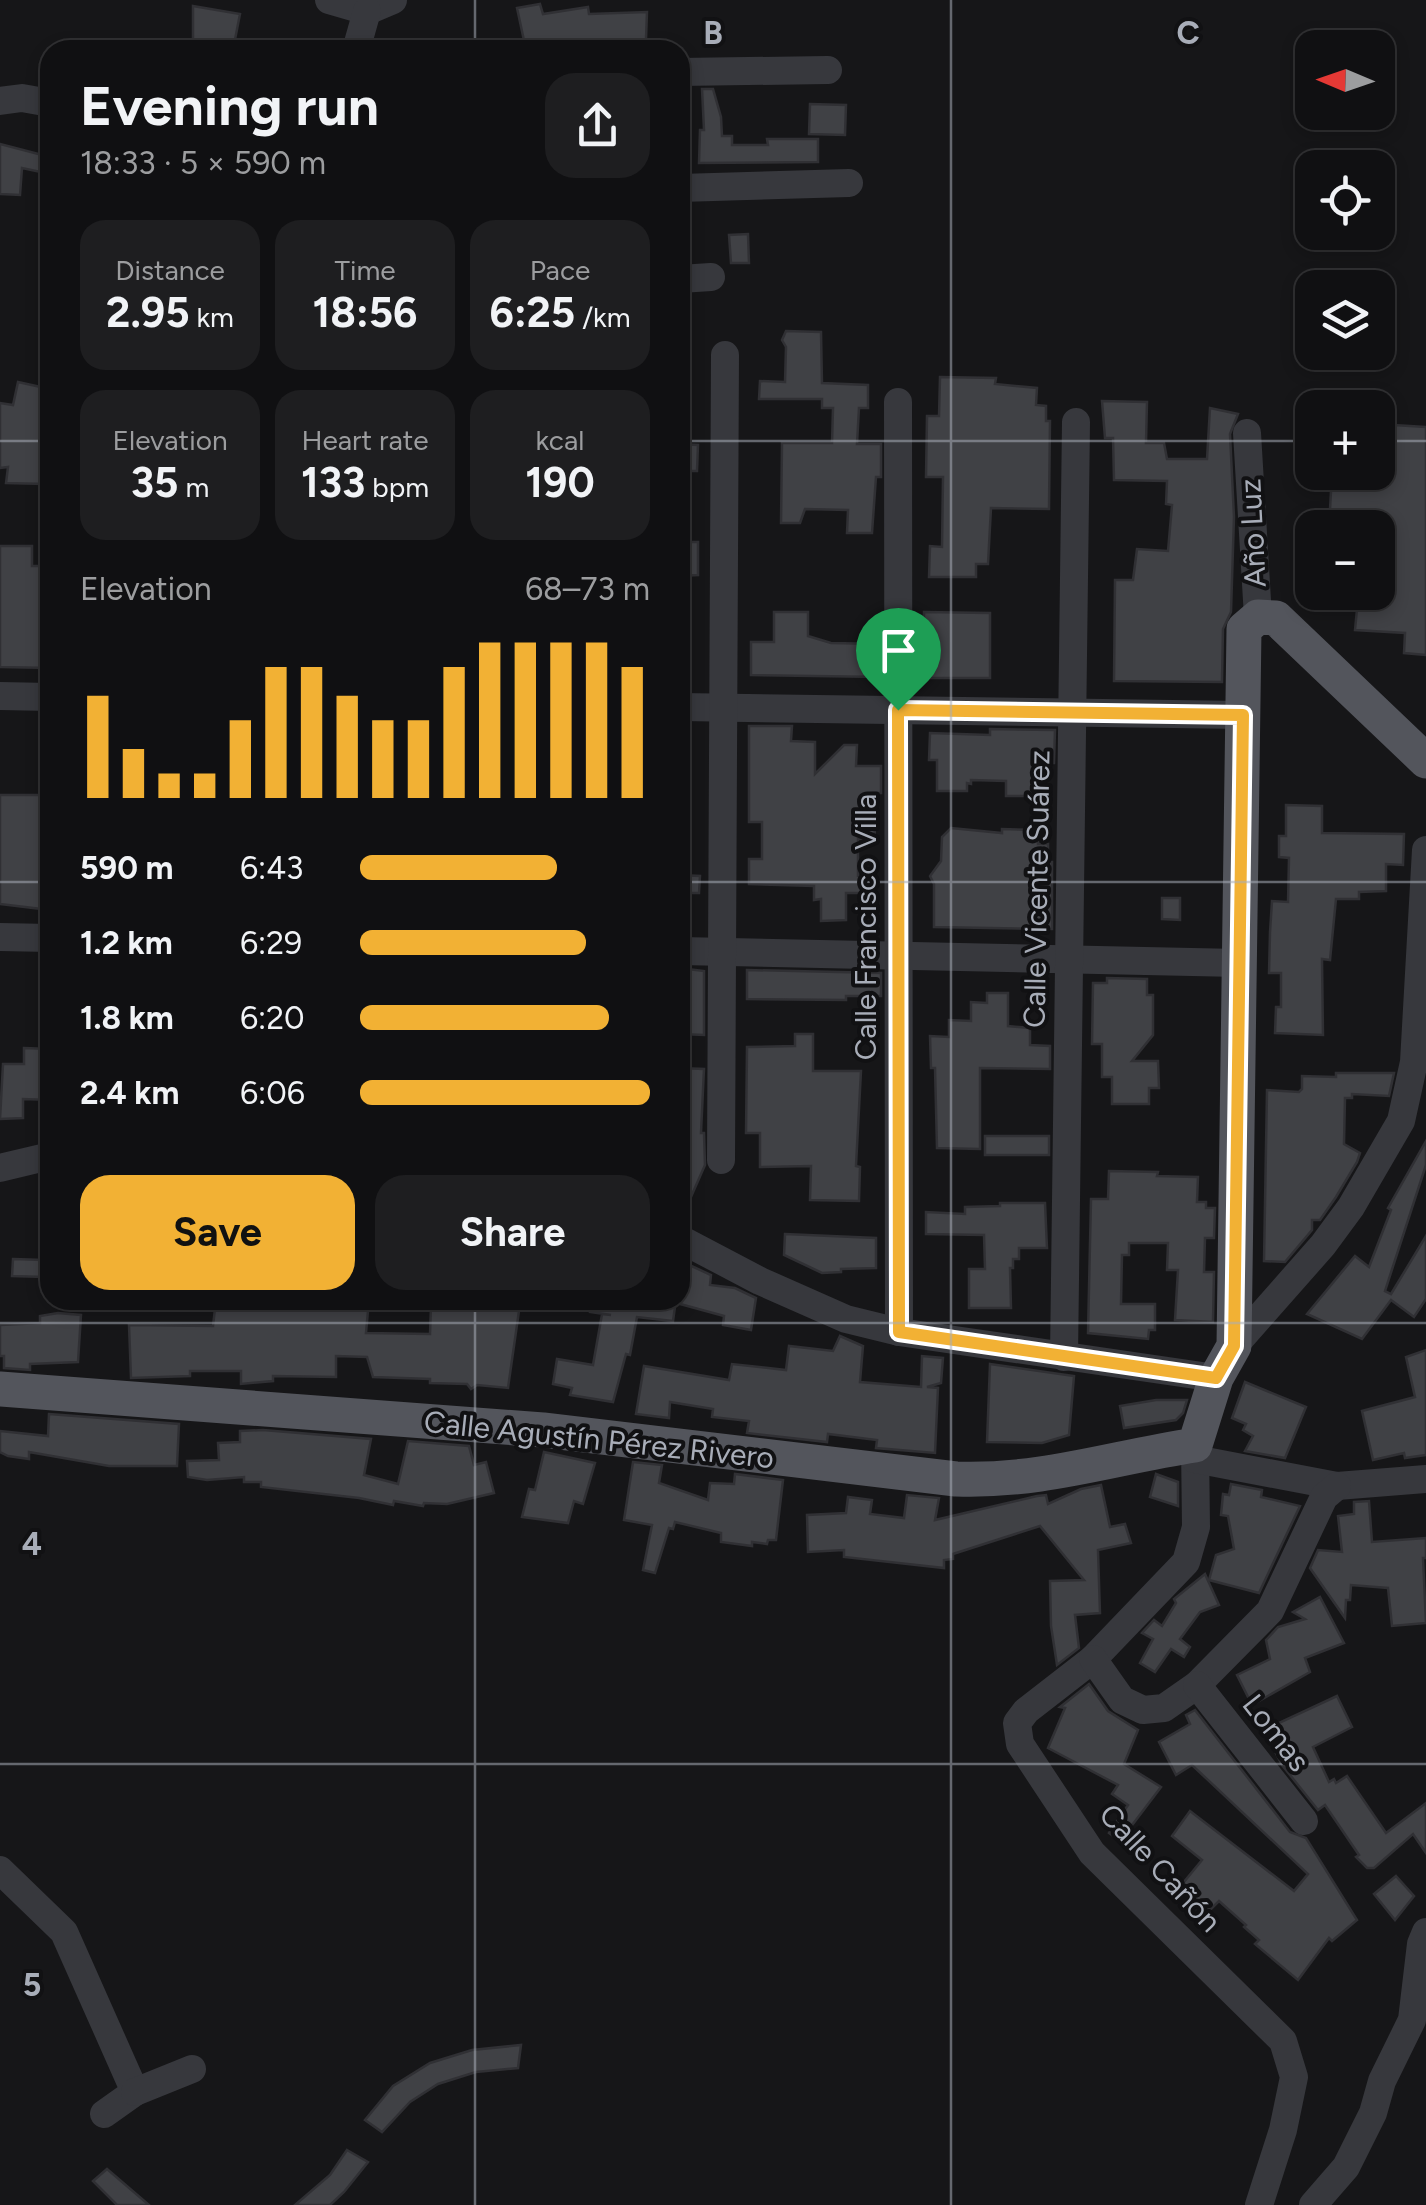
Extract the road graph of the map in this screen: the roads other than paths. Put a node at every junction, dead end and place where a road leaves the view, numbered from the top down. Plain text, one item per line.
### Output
1 (329, 0) edge
2 (380, 5) edge
3 (361, 40) edge
4 (828, 70) dead end
5 (690, 72) edge
6 (0, 101) edge
7 (40, 101) edge
8 (850, 183) dead end
9 (690, 188) edge
10 (711, 278) dead end
11 (690, 279) edge
12 (725, 355) dead end
13 (898, 402) dead end
14 (1076, 422) dead end
15 (1247, 433) dead end
16 (1258, 617) junction
17 (0, 696) edge
18 (40, 697) edge
19 (690, 707) edge
20 (723, 708) junction
21 (898, 710) junction
22 (1072, 713) junction
23 (1243, 715) junction
24 (1426, 761) edge
25 (1426, 850) edge
26 (0, 937) edge
27 (40, 938) edge
28 (690, 951) edge
29 (722, 952) junction
30 (899, 956) junction
31 (1069, 959) junction
32 (1239, 963) junction
33 (1413, 1116) edge
34 (40, 1158) edge
35 (720, 1160) dead end
36 (0, 1168) edge
37 (690, 1245) edge
38 (899, 1332) junction
39 (1234, 1346) junction
40 (1064, 1357) junction
41 (1216, 1378) junction
42 (0, 1389) edge
43 (1195, 1452) junction
44 (1426, 1480) edge
45 (1337, 1486) junction
46 (1094, 1659) junction
47 (1197, 1685) junction
48 (1304, 1821) dead end
49 (0, 1870) edge
50 (1426, 1932) edge
51 (192, 2069) dead end
52 (135, 2092) junction
53 (104, 2114) dead end
54 (1259, 2205) edge
55 (1314, 2205) edge

1 - 2 street
2 - 3 street
4 - 5 street
6 - 7 street
8 - 9 street
10 - 11 street
12 - 20 street
13 - 21 street, Calle Francisco Villa
14 - 22 street, Calle Vicente Suárez
15 - 16 street, Año Luz
16 - 23 main road, Año Luz
16 - 24 main road
17 - 18 street
19 - 20 street
20 - 21 street
20 - 29 street
21 - 22 street
21 - 30 street, Calle Francisco Villa
22 - 23 street
22 - 31 street, Calle Vicente Suárez
23 - 32 main road, Año Luz
25 - 33 street
26 - 27 street
28 - 29 street
29 - 30 street
29 - 35 street
30 - 31 street
30 - 38 street, Calle Francisco Villa
31 - 32 street
31 - 40 street, Calle Vicente Suárez
32 - 39 main road, Año Luz
33 - 39 street
34 - 36 street
37 - 38 street
38 - 40 street
39 - 41 main road
40 - 41 street
41 - 43 main road
42 - 43 main road, Calle Agustín Pérez Rivero
43 - 45 street, Calle Agustín Pérez Rivero
43 - 46 street, Calle Cañón
44 - 45 street, Calle Agustín Pérez Rivero
45 - 47 street
46 - 47 street
46 - 54 street, Calle Cañón
47 - 48 street, Lomas
49 - 52 street
50 - 55 street
51 - 52 street
52 - 53 street

